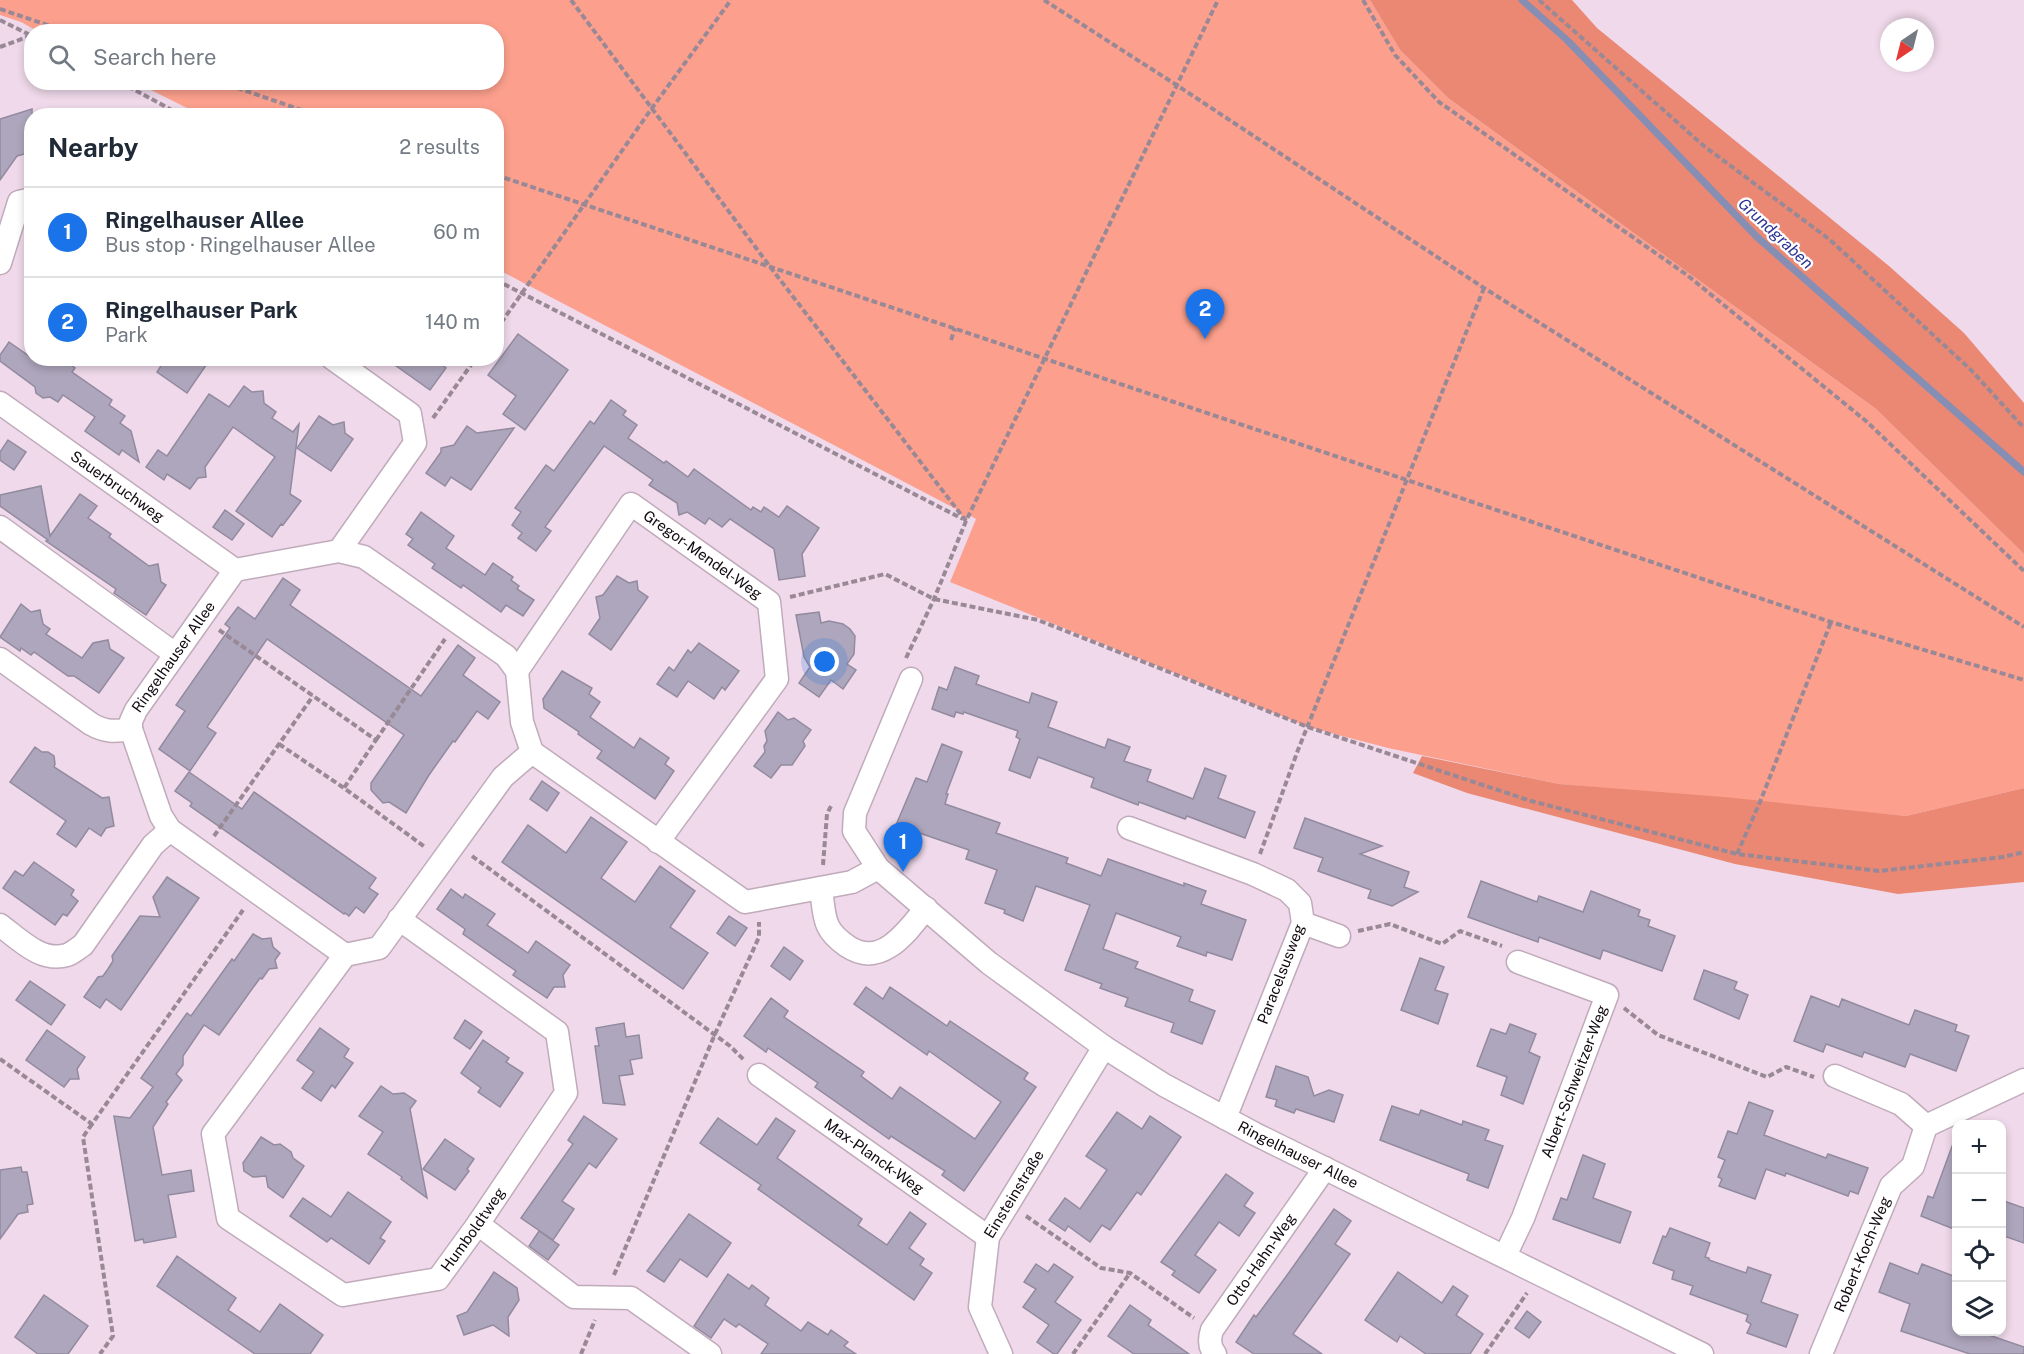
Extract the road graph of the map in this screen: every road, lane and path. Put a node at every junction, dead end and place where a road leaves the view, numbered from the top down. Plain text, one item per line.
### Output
1 (571, 0) edge
2 (731, 0) edge
3 (1044, 0) edge
4 (1218, 0) edge
5 (1363, 0) edge
6 (1539, 0) edge
7 (0, 9) edge
8 (0, 20) edge
9 (44, 24) edge
10 (24, 32) edge
11 (24, 38) edge
12 (0, 47) edge
13 (1178, 86) junction
14 (135, 90) edge
15 (243, 90) edge
16 (168, 108) edge
17 (295, 108) edge
18 (652, 108) junction
19 (504, 178) edge
20 (24, 201) edge
21 (584, 204) junction
22 (0, 263) edge
23 (771, 268) junction
24 (504, 284) edge
25 (1484, 288) junction
26 (523, 293) junction
27 (504, 319) edge
28 (955, 328) junction
29 (951, 340) dead end
30 (1045, 358) junction
31 (343, 366) edge
32 (470, 366) edge
33 (0, 403) edge
34 (2024, 428) edge
35 (415, 443) junction
36 (1406, 478) junction
37 (966, 521) junction
38 (0, 527) edge
39 (339, 551) junction
40 (235, 570) junction
41 (2024, 571) edge
42 (934, 599) junction
43 (769, 602) junction
44 (201, 618) junction
45 (457, 621) junction
46 (1831, 622) junction
47 (2024, 627) edge
48 (175, 654) junction
49 (0, 659) edge
50 (517, 671) junction
51 (911, 679) joint
52 (2024, 680) edge
53 (314, 695) junction
54 (1308, 727) junction
55 (130, 729) junction
56 (376, 740) junction
57 (279, 744) junction
58 (532, 752) junction
59 (344, 788) junction
60 (1129, 828) dead end
61 (170, 831) junction
62 (658, 842) junction
63 (448, 852) junction
64 (2024, 852) edge
65 (201, 854) junction
66 (1737, 854) junction
67 (878, 868) junction
68 (1253, 874) junction
69 (821, 889) junction
70 (255, 892) junction
71 (759, 900) junction
72 (926, 908) junction
73 (399, 919) junction
74 (1303, 923) junction
75 (0, 925) edge
76 (1339, 936) joint
77 (345, 955) junction
78 (1518, 962) joint
79 (1607, 995) junction
80 (715, 1034) junction
81 (1104, 1047) junction
82 (0, 1059) edge
83 (759, 1075) joint
84 (1834, 1076) joint
85 (2024, 1080) edge
86 (1225, 1118) junction
87 (92, 1124) junction
88 (1926, 1126) junction
89 (1325, 1168) junction
90 (1008, 1204) junction
91 (478, 1224) junction
92 (988, 1237) junction
93 (1505, 1256) junction
94 (1130, 1273) junction
95 (1540, 1273) junction
96 (604, 1298) junction
97 (1212, 1330) junction
98 (100, 1354) edge
99 (581, 1354) edge
100 (710, 1354) edge
101 (1001, 1354) edge
102 (1073, 1354) edge
103 (1215, 1354) edge
104 (1485, 1354) edge
105 (1702, 1354) edge
106 (1821, 1354) edge

1 - 18 path
2 - 18 path
3 - 13 path
4 - 13 path
5 - 41 path
6 - 34 path
7 - 9 path
8 - 10 path
11 - 12 path
13 - 25 path
13 - 30 path
14 - 16 path
15 - 17 path
18 - 21 path
18 - 23 path
19 - 21 path
20 - 22 street
21 - 23 path
21 - 26 path
23 - 28 path
23 - 37 path
24 - 26 path
25 - 36 path
25 - 47 path
26 - 27 path
26 - 37 path
28 - 29 path
28 - 30 path
30 - 36 path
30 - 37 path
31 - 35 street
32 - 35 path
33 - 40 street, Sauerbruchweg
35 - 39 street
36 - 46 path
36 - 54 path
37 - 42 path
38 - 48 street
39 - 40 street
39 - 45 street
40 - 44 street, Ringelhauser Allee
42 - 43 path
42 - 51 path
42 - 54 path
43 - 50 street, Gregor-Mendel-Weg
43 - 62 street, Gregor-Mendel-Weg
44 - 48 street, Ringelhauser Allee
44 - 53 path
45 - 50 street
45 - 56 path
46 - 52 path
46 - 66 path
48 - 55 street, Ringelhauser Allee
49 - 55 street
50 - 58 street
51 - 67 street, Ringelhauser Allee
53 - 56 path
53 - 57 path
54 - 66 path
54 - 68 path
55 - 61 street, Ringelhauser Allee
56 - 59 path
57 - 59 path
57 - 65 path
58 - 62 street
58 - 63 street
59 - 63 path
60 - 68 street, Paracelsusweg
61 - 65 street, Ringelhauser Allee
61 - 75 street
62 - 71 street
63 - 73 street
63 - 80 path
64 - 66 path
65 - 70 street, Ringelhauser Allee
67 - 69 street
67 - 72 street, Ringelhauser Allee
68 - 74 street, Paracelsusweg
69 - 71 street
69 - 72 street
70 - 77 street, Ringelhauser Allee
70 - 87 path
71 - 80 path
72 - 81 street, Ringelhauser Allee
73 - 77 street
73 - 91 street, Humboldtweg
74 - 76 street
74 - 86 street, Paracelsusweg
76 - 78 path
77 - 91 street, Humboldtweg
78 - 79 street, Albert-Schweitzer-Weg
79 - 84 path
79 - 93 street, Albert-Schweitzer-Weg
80 - 83 path
80 - 96 path
81 - 86 street, Ringelhauser Allee
81 - 90 street, Einsteinstraße
82 - 87 path
83 - 92 street, Max-Planck-Weg
84 - 88 street
85 - 88 street
86 - 89 street, Ringelhauser Allee
87 - 98 path
88 - 106 street, Robert-Koch-Weg
89 - 93 street, Ringelhauser Allee
89 - 97 street, Otto-Hahn-Weg
90 - 92 street, Einsteinstraße
90 - 94 path
91 - 96 street
92 - 101 street, Einsteinstraße
93 - 95 street, Ringelhauser Allee
94 - 97 path
94 - 102 path
95 - 104 path
95 - 105 street, Ringelhauser Allee
96 - 99 path
96 - 100 street
97 - 103 street

